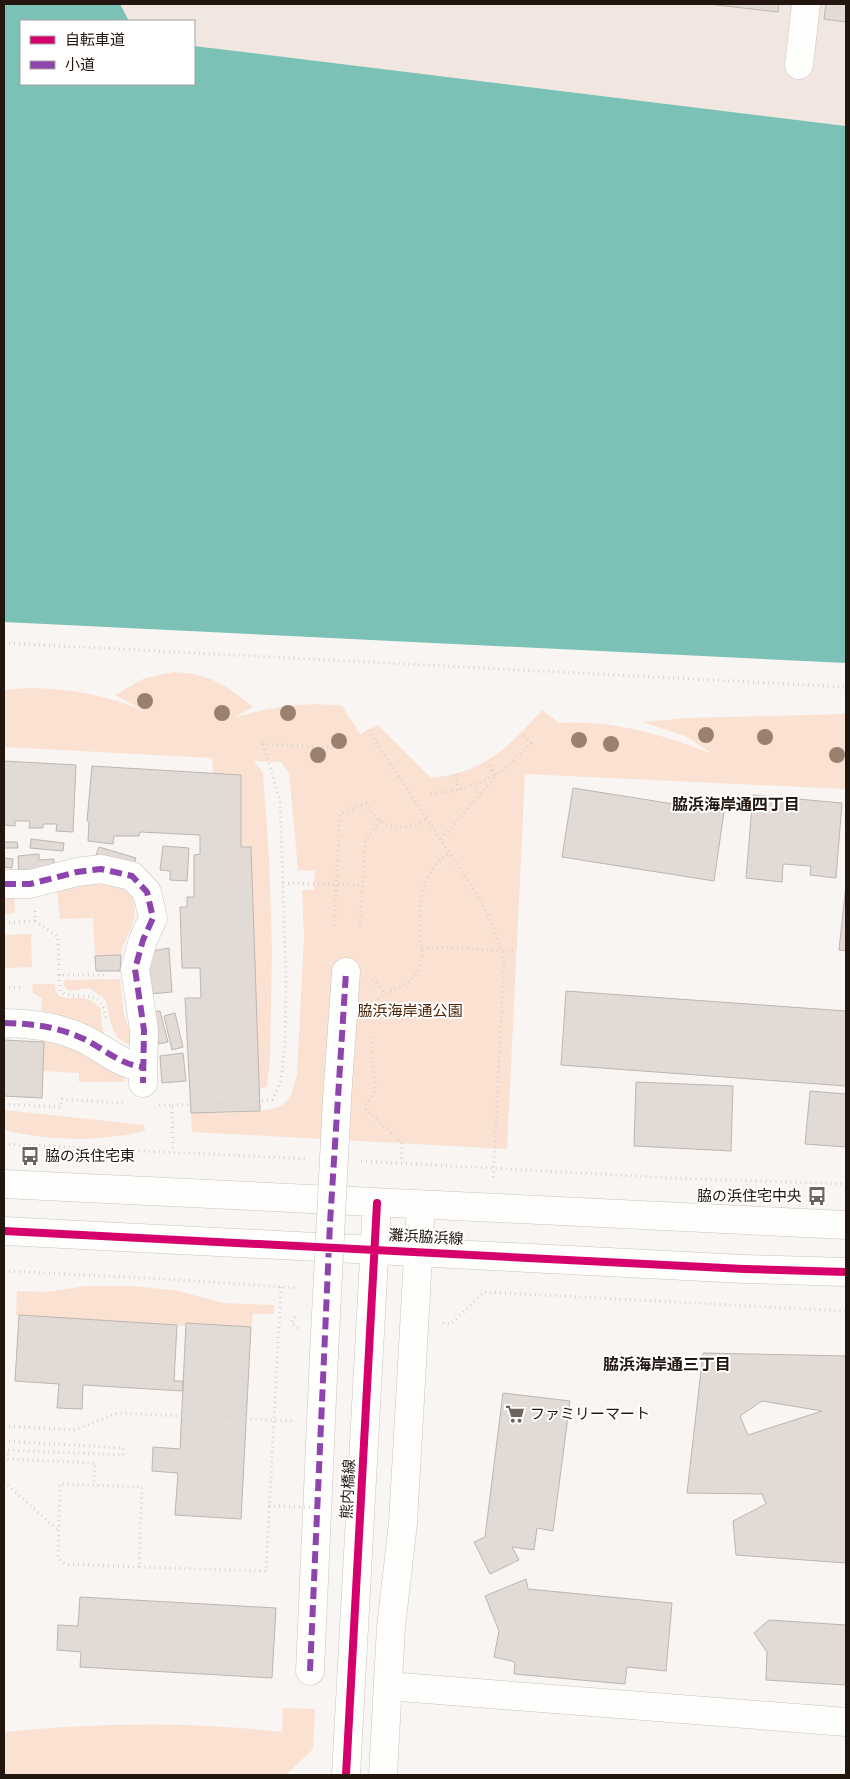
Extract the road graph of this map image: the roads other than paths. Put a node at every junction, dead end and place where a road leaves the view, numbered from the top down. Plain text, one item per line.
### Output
1 (806, 4) edge
2 (799, 66) dead end
3 (4, 884) edge
4 (346, 972) dead end
5 (4, 1023) edge
6 (4, 1184) edge
7 (377, 1203) junction
8 (420, 1205) junction
9 (846, 1225) edge
10 (4, 1231) edge
11 (376, 1248) junction
12 (418, 1250) junction
13 (846, 1272) edge
14 (310, 1671) dead end
15 (388, 1686) junction
16 (846, 1722) edge
17 (346, 1775) edge
18 (382, 1775) edge

1 - 2 street
3 - 5 street
4 - 14 street, bridge
6 - 7 street, 灘浜脇浜線
7 - 8 street, 灘浜脇浜線
7 - 11 street, 熊内橋線
8 - 9 street, 灘浜脇浜線
8 - 12 street
10 - 11 street, 灘浜脇浜線
11 - 12 street, 灘浜脇浜線
11 - 17 street, 熊内橋線
12 - 13 street, 灘浜脇浜線
12 - 15 street
15 - 16 street
15 - 18 street

